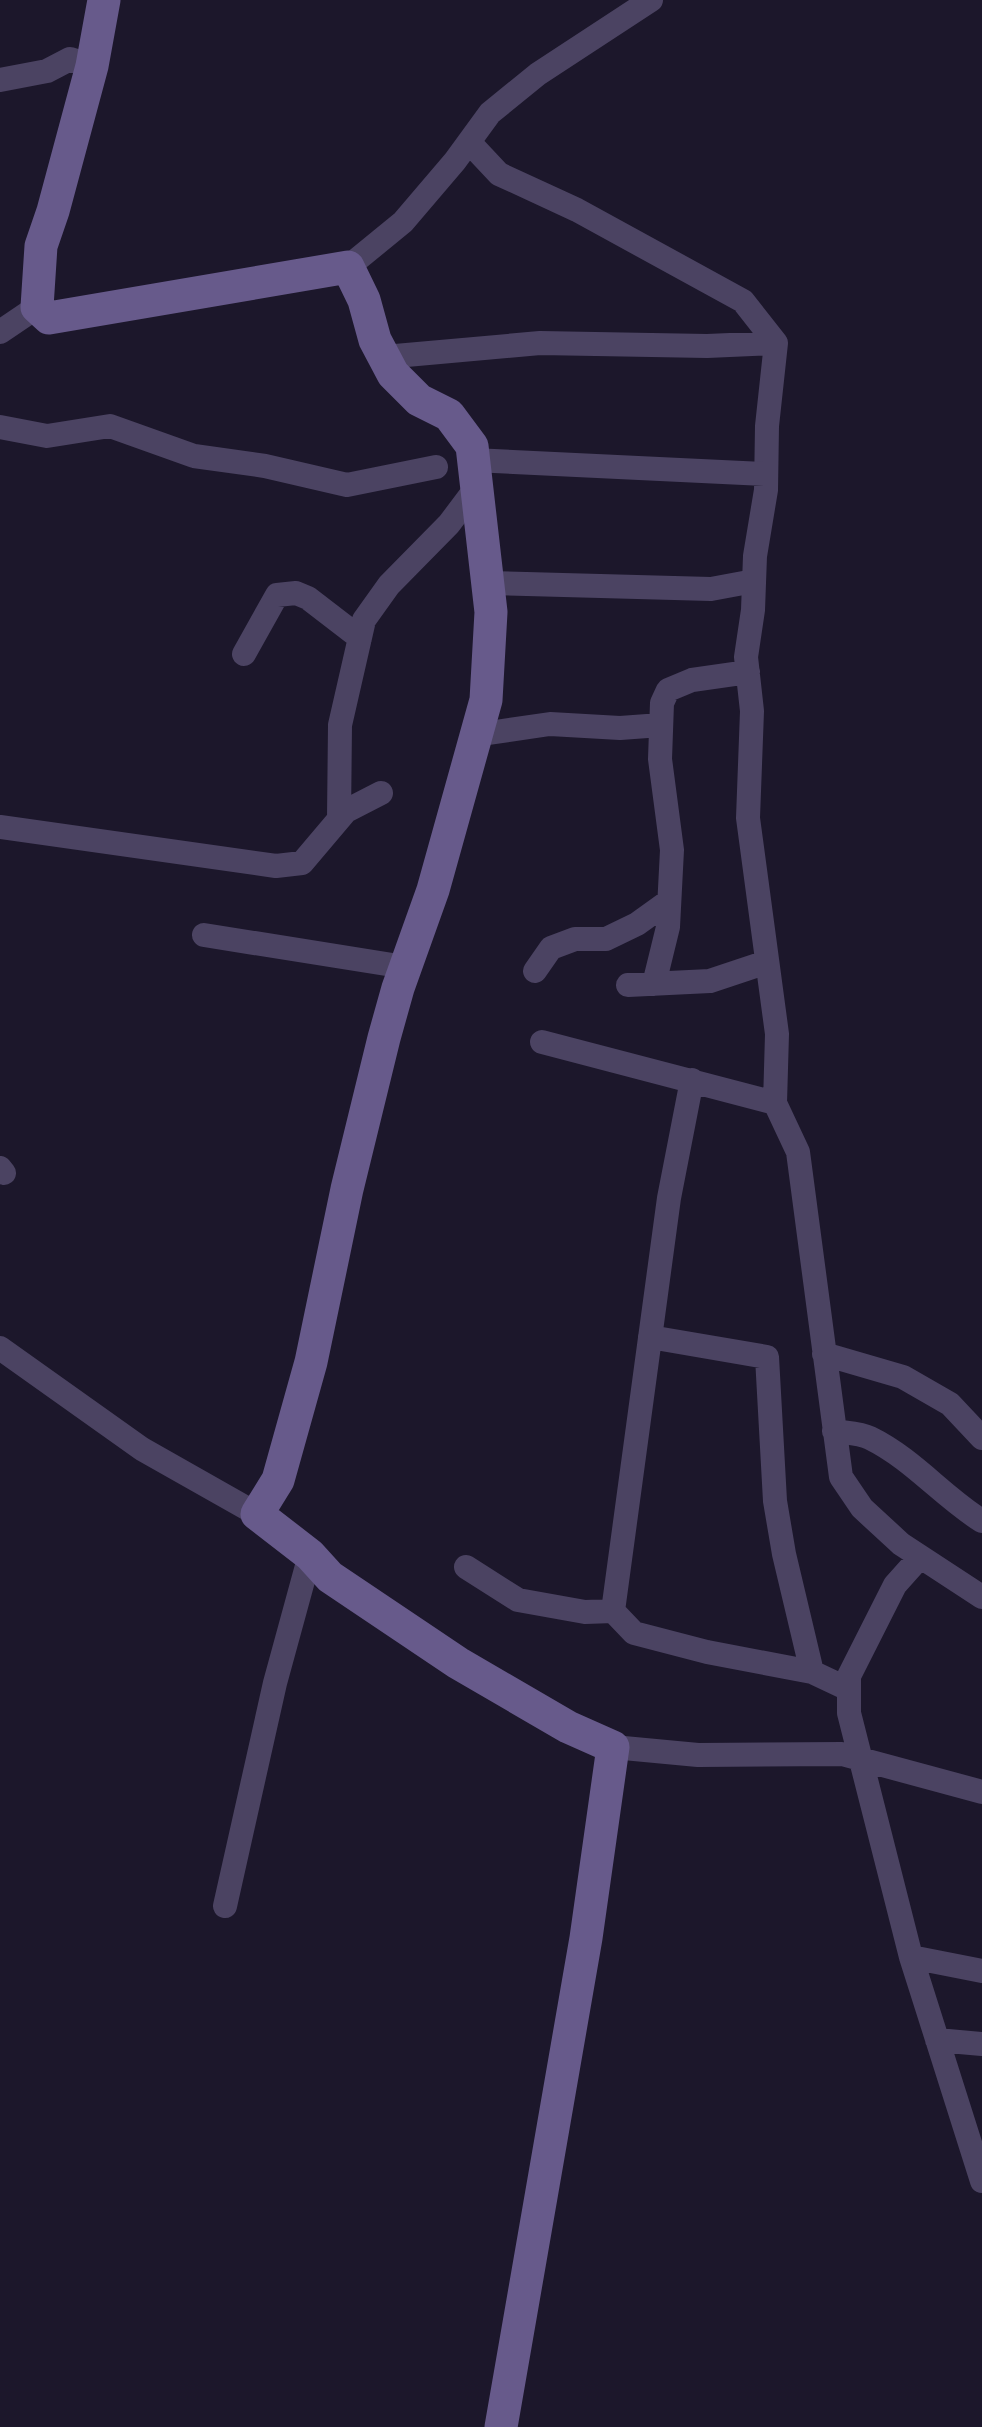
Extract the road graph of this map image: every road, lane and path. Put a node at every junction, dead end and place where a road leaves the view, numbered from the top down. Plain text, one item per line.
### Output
1 (104, 0) edge
2 (651, 0) edge
3 (92, 66) junction
4 (0, 80) edge
5 (469, 142) junction
6 (348, 267) junction
7 (37, 307) junction
8 (0, 332) edge
9 (776, 343) junction
10 (384, 357) junction
11 (0, 427) edge
12 (436, 467) dead end
13 (475, 474) junction
14 (766, 474) junction
15 (754, 580) junction
16 (487, 583) junction
17 (360, 638) junction
18 (244, 654) dead end
19 (748, 672) junction
20 (661, 724) junction
21 (475, 735) junction
22 (381, 793) dead end
23 (339, 818) junction
24 (0, 827) edge
25 (669, 901) junction
26 (204, 935) dead end
27 (767, 962) junction
28 (405, 967) junction
29 (535, 971) dead end
30 (654, 984) junction
31 (628, 985) dead end
32 (542, 1042) dead end
33 (692, 1080) junction
34 (775, 1103) junction
35 (650, 1337) junction
36 (0, 1348) edge
37 (824, 1354) junction
38 (834, 1431) junction
39 (982, 1437) edge
40 (257, 1514) junction
41 (982, 1521) edge
42 (310, 1555) junction
43 (920, 1557) junction
44 (466, 1567) dead end
45 (982, 1597) edge
46 (613, 1611) junction
47 (812, 1672) junction
48 (848, 1689) junction
49 (612, 1747) junction
50 (861, 1759) junction
51 (982, 1792) edge
52 (225, 1906) dead end
53 (911, 1957) junction
54 (982, 1971) edge
55 (937, 2040) junction
56 (982, 2044) edge
57 (982, 2181) edge
58 (501, 2427) edge

1 - 3 street
2 - 5 street
3 - 4 street
3 - 7 street
5 - 6 street
5 - 9 street
6 - 7 street
6 - 10 street
7 - 8 street
9 - 10 street
9 - 14 street
10 - 13 street
11 - 12 street
13 - 14 street
13 - 16 street
13 - 17 street
14 - 15 street
15 - 16 street
15 - 19 street
16 - 21 street
17 - 18 street
17 - 23 street
19 - 20 street
19 - 27 street
20 - 21 street
20 - 25 street
21 - 28 street
22 - 23 street
23 - 24 street
25 - 29 street
25 - 30 street
26 - 28 street
27 - 30 street
27 - 34 street
28 - 40 street
30 - 31 street
32 - 33 street
33 - 34 street
33 - 35 street
34 - 37 street
35 - 46 street
35 - 47 street
36 - 40 street
37 - 38 street
37 - 39 street
38 - 41 street
38 - 43 street
40 - 42 street
42 - 49 street
42 - 52 street
43 - 45 street
43 - 48 street
44 - 46 street
46 - 47 street
47 - 48 street
48 - 50 street
49 - 50 street
49 - 58 street
50 - 51 street
50 - 53 street
53 - 54 street
53 - 55 street
55 - 56 street
55 - 57 street

